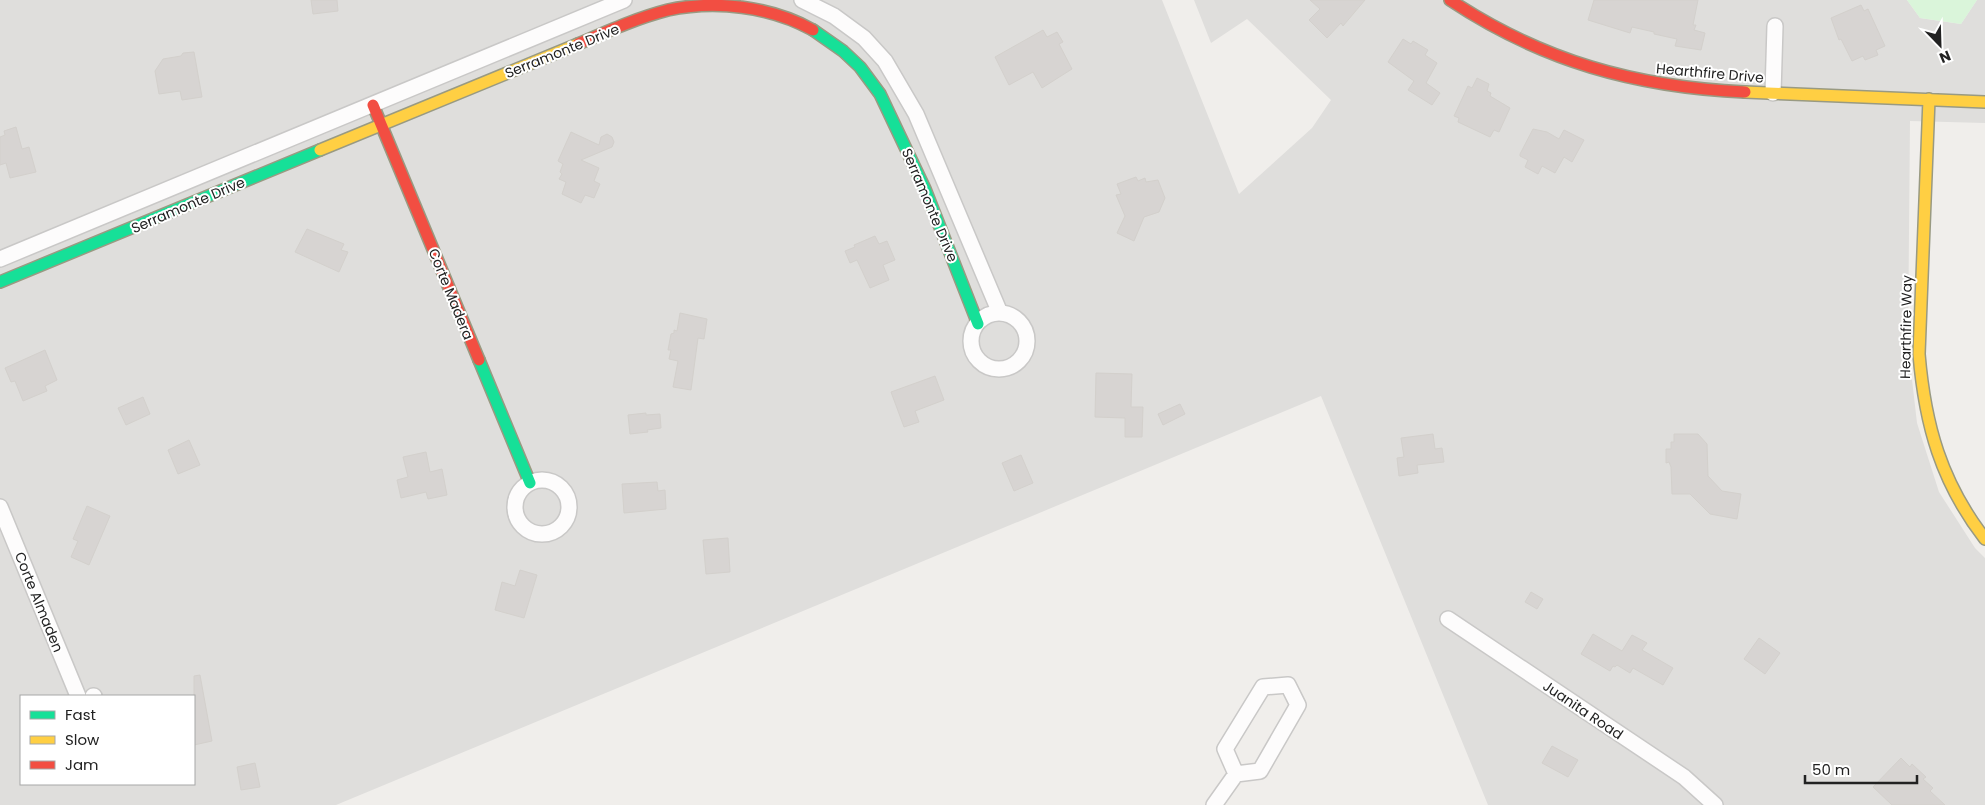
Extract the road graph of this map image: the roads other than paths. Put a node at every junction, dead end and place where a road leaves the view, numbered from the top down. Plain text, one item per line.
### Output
1 (624, 0) edge
2 (802, 0) edge
3 (1450, 0) edge
4 (823, 10) junction
5 (591, 13) junction
6 (1775, 26) dead end
7 (811, 29) junction
8 (599, 35) junction
9 (1772, 93) junction
10 (1929, 99) junction
11 (1985, 102) edge
12 (373, 105) junction
13 (382, 125) junction
14 (941, 173) junction
15 (922, 181) junction
16 (0, 259) edge
17 (0, 282) edge
18 (1000, 313) junction
19 (978, 324) junction
20 (530, 483) dead end
21 (0, 508) edge
22 (1985, 539) edge
23 (1448, 619) dead end
24 (78, 695) edge
25 (1236, 774) junction
26 (1214, 805) edge
27 (1715, 805) edge

1 - 5 street, Serramonte Drive
2 - 4 street, Serramonte Drive
3 - 9 street, Hearthfire Drive
4 - 7 street
4 - 14 street, Serramonte Drive
5 - 8 street
5 - 12 street, Serramonte Drive
6 - 9 street
7 - 8 street, Serramonte Drive
7 - 15 street, Serramonte Drive
8 - 13 street, Serramonte Drive
9 - 10 street, Hearthfire Drive
10 - 11 street, Hearthfire Drive
10 - 22 street, Hearthfire Way
12 - 13 street, Corte Madera
12 - 16 street, Serramonte Drive
13 - 17 street, Serramonte Drive
13 - 20 street, Corte Madera
14 - 15 street
14 - 18 street, Serramonte Drive
15 - 19 street, Serramonte Drive
18 - 19 street
18 - 19 street
21 - 24 street, Corte Almaden
23 - 27 street, Juanita Road
25 - 25 street
25 - 26 street

